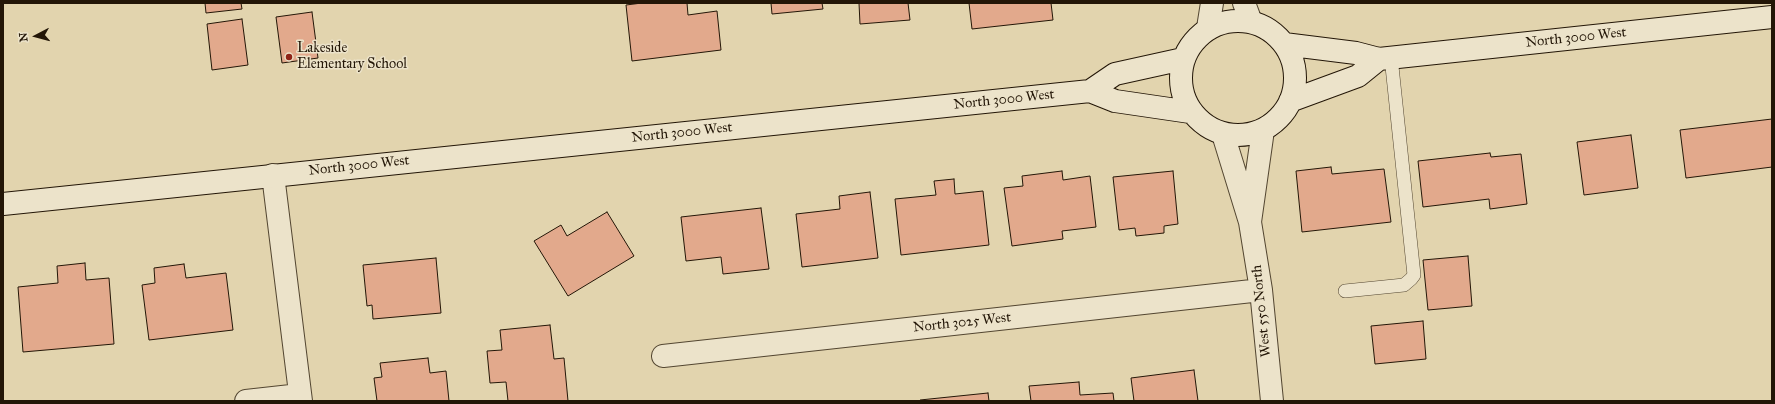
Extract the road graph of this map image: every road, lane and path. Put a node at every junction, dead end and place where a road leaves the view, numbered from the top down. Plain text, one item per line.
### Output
1 (1212, 3) edge
2 (1248, 12) edge
3 (1772, 17) edge
4 (1208, 28) junction
5 (1284, 44) junction
6 (1385, 58) junction
7 (1183, 59) junction
8 (1090, 91) junction
9 (1290, 101) junction
10 (1190, 112) junction
11 (1263, 130) junction
12 (1223, 134) junction
13 (273, 175) junction
14 (3, 204) edge
15 (1250, 222) junction
16 (1261, 290) junction
17 (1346, 291) dead end
18 (663, 356) dead end
19 (301, 398) edge
20 (246, 401) edge
21 (1272, 401) edge

1 - 4 main road
2 - 4 main road
2 - 5 main road
3 - 6 main road, North 3000 West
4 - 7 main road
5 - 6 main road, North 3000 West
5 - 9 main road
6 - 9 main road
6 - 17 lane
7 - 8 main road, North 3000 West
7 - 10 main road
8 - 10 main road, North 3000 West
8 - 13 main road, North 3000 West
9 - 11 main road
10 - 12 main road
11 - 12 main road
11 - 15 main road, West 550 North
12 - 15 main road, West 550 North
13 - 14 main road, North 3000 West
13 - 19 main road
15 - 16 main road, West 550 North
16 - 18 main road, North 3025 West
16 - 21 main road, West 550 North
19 - 20 main road

